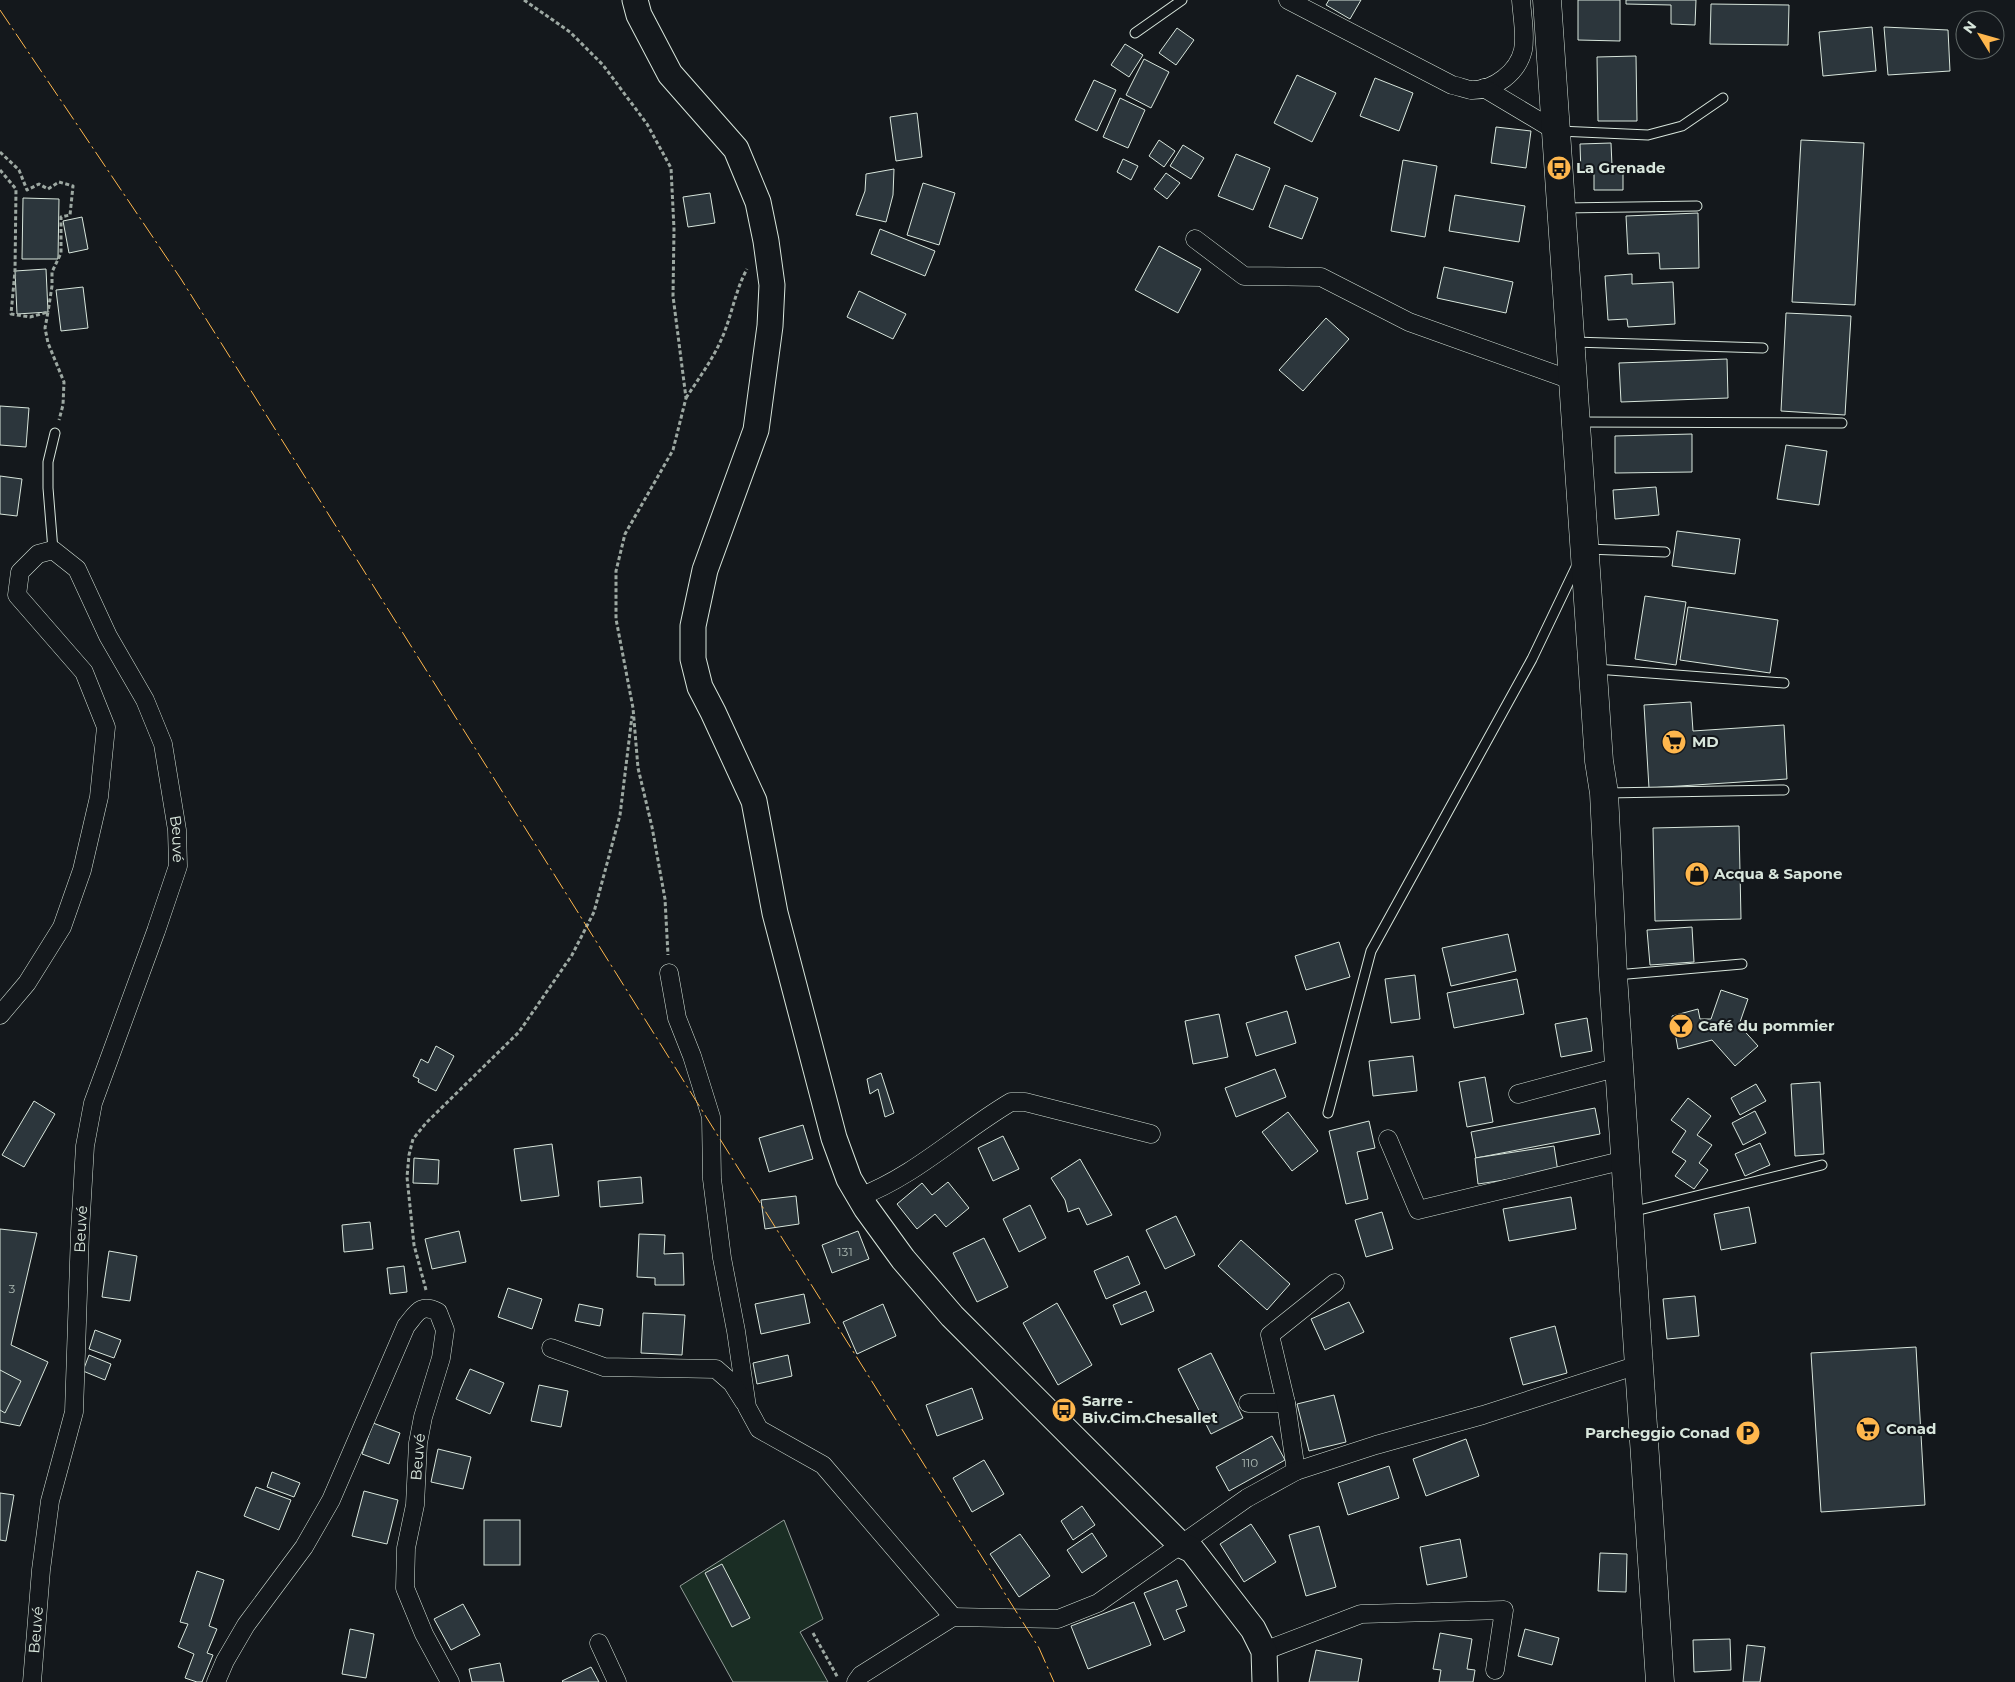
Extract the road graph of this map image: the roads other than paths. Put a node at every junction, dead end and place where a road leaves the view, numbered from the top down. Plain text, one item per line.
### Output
1 (635, 0) edge
2 (1182, 0) edge
3 (1288, 0) edge
4 (1521, 0) edge
5 (1547, 0) edge
6 (1135, 33) dead end
7 (1484, 88) junction
8 (1723, 98) dead end
9 (1556, 131) junction
10 (1697, 206) dead end
11 (1562, 208) junction
12 (1195, 239) dead end
13 (1571, 342) junction
14 (1763, 348) dead end
15 (1574, 381) junction
16 (1576, 422) junction
17 (1842, 423) dead end
18 (55, 432) road end
19 (1585, 549) junction
20 (53, 550) junction
21 (1665, 552) dead end
22 (1593, 669) junction
23 (1784, 683) dead end
24 (1784, 790) dead end
25 (1604, 793) junction
26 (1742, 964) dead end
27 (669, 973) road end
28 (1613, 975) junction
29 (0, 1016) edge
30 (1619, 1067) junction
31 (1518, 1094) dead end
32 (1328, 1113) dead end
33 (1151, 1134) dead end
34 (1388, 1139) dead end
35 (1625, 1160) junction
36 (1822, 1165) dead end
37 (859, 1197) junction
38 (1628, 1213) junction
39 (1335, 1283) dead end
40 (550, 1348) dead end
41 (1638, 1365) junction
42 (1248, 1403) dead end
43 (1286, 1403) junction
44 (747, 1407) junction
45 (1296, 1471) junction
46 (1181, 1544) junction
47 (953, 1617) junction
48 (599, 1644) dead end
49 (1264, 1652) junction
50 (1495, 1670) dead end
51 (32, 1682) edge
52 (216, 1682) edge
53 (450, 1682) edge
54 (617, 1682) edge
55 (856, 1682) edge
56 (1265, 1682) edge
57 (1660, 1682) edge

1 - 37 street
2 - 6 lane
3 - 7 street
4 - 7 street
5 - 9 main road
7 - 9 street
8 - 9 lane
9 - 11 main road
10 - 11 lane
11 - 13 main road
12 - 15 street
13 - 14 lane
13 - 15 main road
15 - 16 main road
16 - 17 lane
16 - 19 main road
18 - 20 lane
19 - 21 lane
19 - 22 main road
19 - 32 lane
20 - 29 street
20 - 51 street, Beuvé
22 - 23 lane
22 - 25 main road
24 - 25 lane
25 - 28 main road
26 - 28 lane
27 - 44 street
28 - 30 main road
30 - 31 street
30 - 35 main road
33 - 37 street
34 - 35 street
35 - 38 main road
36 - 38 lane
37 - 46 street
38 - 41 main road
39 - 43 street
40 - 44 street
41 - 45 street
41 - 57 main road
42 - 43 street
43 - 45 street
44 - 47 street
45 - 46 street
46 - 47 street
46 - 49 street
47 - 55 street
48 - 54 street
49 - 50 street
49 - 56 street
52 - 53 street, Beuvé

